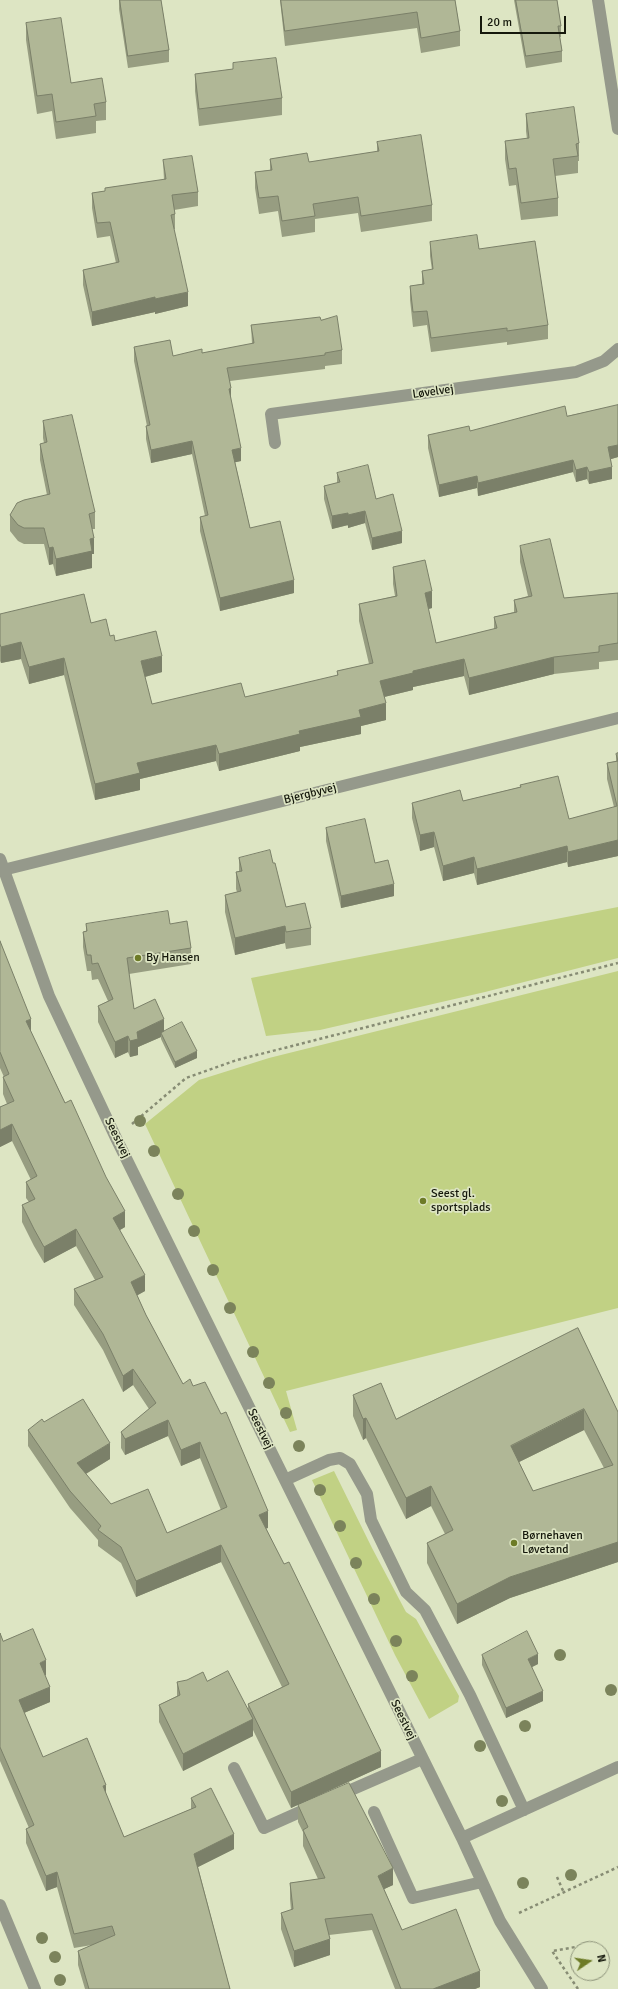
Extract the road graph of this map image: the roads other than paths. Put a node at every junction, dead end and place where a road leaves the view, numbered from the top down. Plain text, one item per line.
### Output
1 (598, 0) edge
2 (618, 129) edge
3 (618, 349) edge
4 (275, 443) dead end
5 (618, 718) edge
6 (1, 865) edge
7 (285, 1480) junction
8 (422, 1759) junction
9 (618, 1767) edge
10 (234, 1768) dead end
11 (524, 1810) junction
12 (374, 1812) dead end
13 (462, 1838) junction
14 (482, 1882) junction
15 (0, 1906) edge
16 (35, 1989) edge
17 (542, 1989) edge

1 - 2 street
3 - 4 street, Løvelvej
5 - 6 street, Bjergbyvej
6 - 7 street, Seestvej
7 - 8 street, Seestvej
7 - 11 street
8 - 10 street
8 - 13 street, Seestvej
9 - 11 street
11 - 13 street
12 - 14 street
13 - 14 street, Seestvej
14 - 17 street, Seestvej
15 - 16 street

